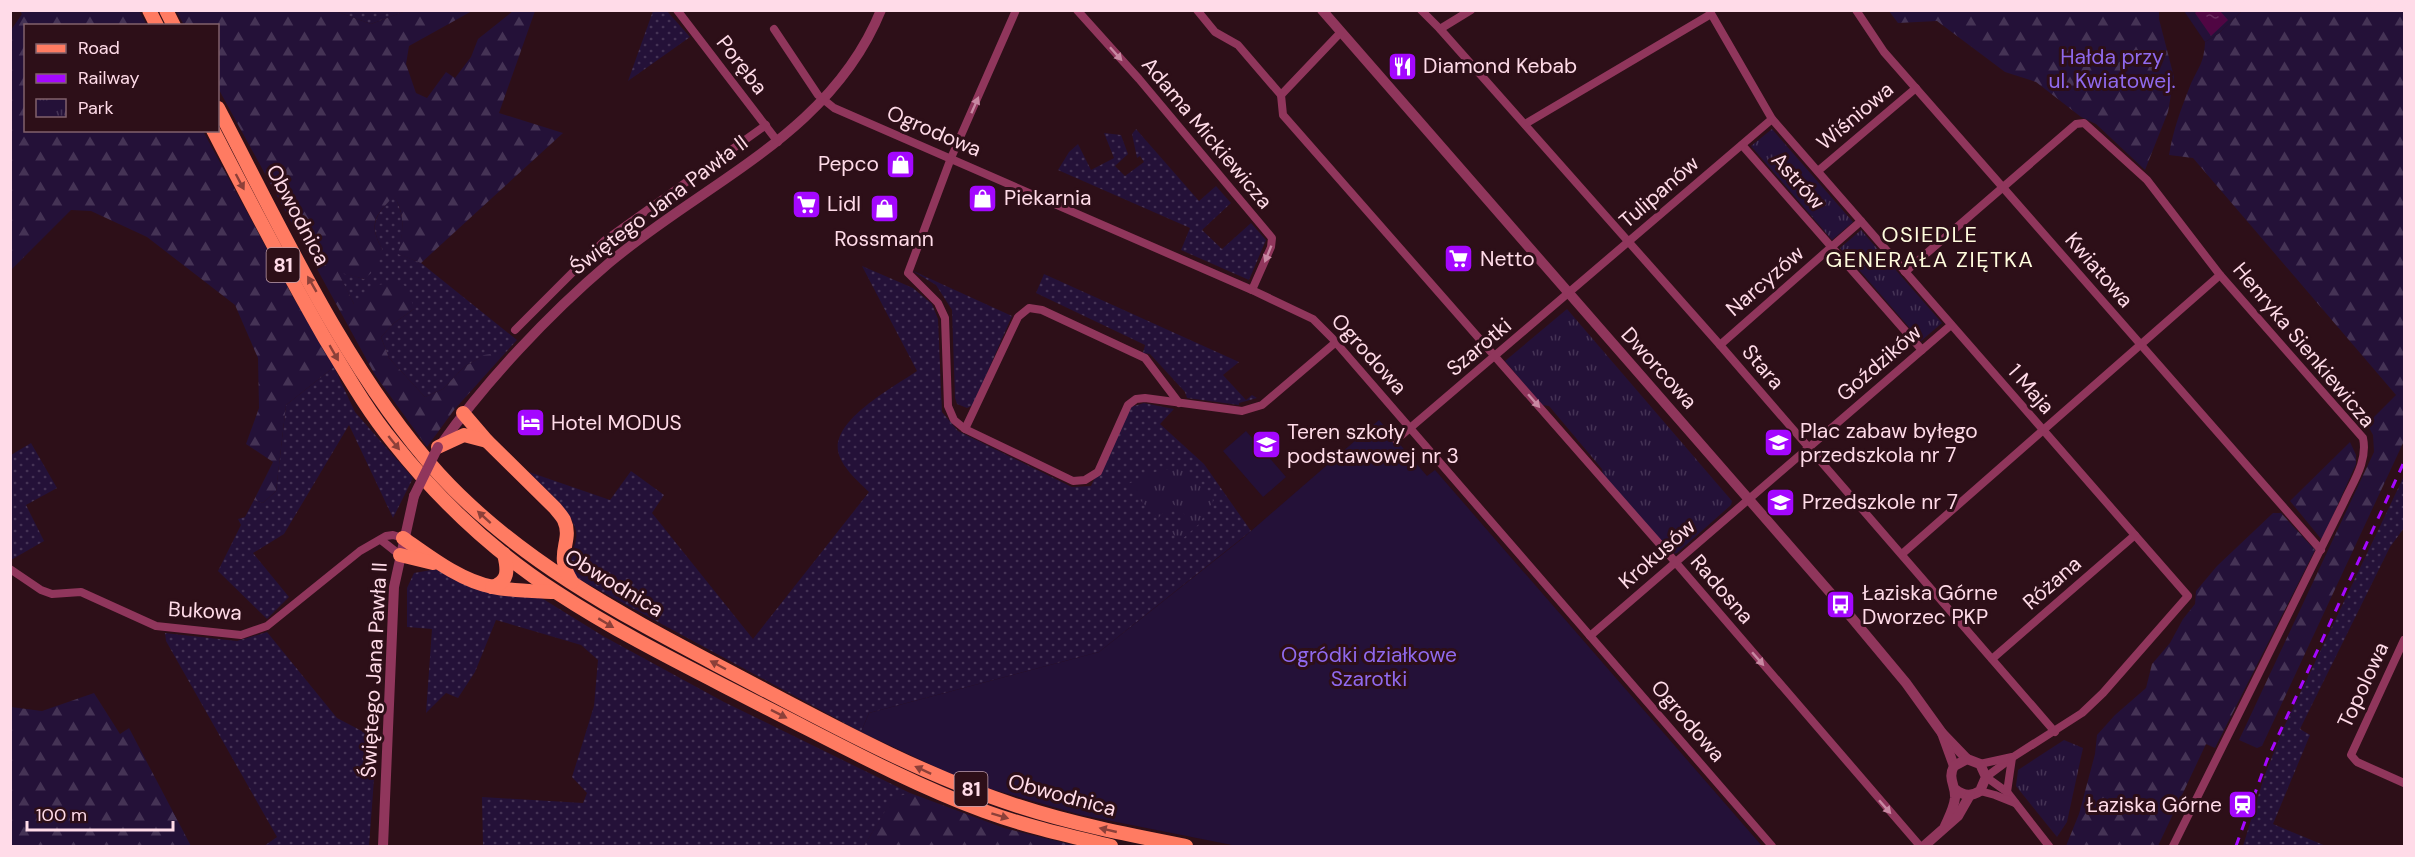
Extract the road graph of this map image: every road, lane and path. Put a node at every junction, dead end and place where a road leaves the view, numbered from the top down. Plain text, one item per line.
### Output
1 (149, 10) edge
2 (166, 10) edge
3 (677, 10) edge
4 (881, 10) edge
5 (1016, 10) edge
6 (1077, 10) edge
7 (1197, 10) edge
8 (1322, 10) edge
9 (1421, 10) edge
10 (1471, 10) edge
11 (1856, 10) edge
12 (1710, 12) edge
13 (156, 24) edge
14 (173, 24) edge
15 (774, 29) dead end
16 (1440, 29) junction
17 (1341, 32) junction
18 (1916, 88) junction
19 (1281, 95) junction
20 (823, 101) junction
21 (219, 110) edge
22 (1772, 119) junction
23 (1525, 124) junction
24 (766, 125) junction
25 (214, 132) edge
26 (778, 142) junction
27 (1742, 145) junction
28 (951, 158) junction
29 (1818, 171) junction
30 (2003, 187) junction
31 (1861, 221) junction
32 (1629, 242) junction
33 (1833, 246) junction
34 (1905, 272) junction
35 (2220, 275) junction
36 (1252, 290) junction
37 (1569, 293) junction
38 (1951, 325) junction
39 (515, 330) dead end
40 (1336, 342) junction
41 (2140, 344) junction
42 (1720, 345) junction
43 (1922, 350) junction
44 (1495, 357) junction
45 (1179, 403) junction
46 (463, 413) junction
47 (1411, 428) junction
48 (965, 429) junction
49 (2043, 430) junction
50 (1396, 440) dead end
51 (487, 441) junction
52 (438, 447) junction
53 (1809, 447) junction
54 (1748, 499) junction
55 (2135, 535) junction
56 (403, 538) junction
57 (381, 540) junction
58 (564, 546) junction
59 (2321, 550) junction
60 (504, 554) junction
61 (529, 554) junction
62 (1902, 554) junction
63 (400, 555) junction
64 (1676, 563) junction
65 (446, 566) junction
66 (10, 569) edge
67 (574, 586) junction
68 (492, 587) junction
69 (556, 593) junction
70 (1590, 636) junction
71 (2404, 640) edge
72 (1992, 659) junction
73 (2055, 732) junction
74 (1942, 733) junction
75 (2013, 757) junction
76 (1967, 759) junction
77 (1980, 764) junction
78 (1954, 766) junction
79 (1986, 777) junction
80 (2404, 783) edge
81 (1955, 789) junction
82 (2007, 792) junction
83 (1975, 793) junction
84 (2015, 804) junction
85 (1945, 826) junction
86 (383, 846) edge
87 (1111, 846) edge
88 (1186, 846) edge
89 (1772, 846) edge
90 (1922, 846) edge
91 (2049, 846) edge
92 (2173, 846) edge

1 - 13 main road
2 - 14 main road
3 - 24 street, Poręba
4 - 20 street, Świętego Jana Pawła II
28 -> 5 street
6 -> 36 street, Adama Mickiewicza
7 - 19 street
8 - 17 street, Dworcowa
9 - 16 street, Stara
10 - 16 street
11 - 18 street, Kwiatowa
12 - 22 street, 1 Maja
12 - 23 street
15 - 20 street
16 - 23 street, Stara
17 - 19 street
17 - 37 street, Dworcowa
18 - 29 street, Wiśniowa
18 - 30 street, Kwiatowa
19 - 44 street
20 - 26 street, Świętego Jana Pawła II
20 - 28 street, Ogrodowa
61 -> 21 main road, Obwodnica / 81
22 - 27 street, Tulipanów
22 - 29 street, 1 Maja
23 - 32 street, Stara
24 - 26 street, Poręba
24 - 39 street, Świętego Jana Pawła II
25 -> 60 main road, Obwodnica / 81
26 - 46 street, Świętego Jana Pawła II
27 - 32 street, Tulipanów
27 - 33 street, Astrów
28 - 36 street, Ogrodowa
28 - 48 street
29 - 31 street, 1 Maja
30 - 34 street
30 - 35 street, Henryka Sienkiewicza
30 - 41 street, Kwiatowa
31 - 33 street, Narcyzów
31 - 34 street, 1 Maja
32 - 37 street, Tulipanów
32 - 42 street, Stara
33 - 42 street, Narcyzów
33 - 43 street, Astrów
34 - 38 street, 1 Maja
35 - 41 street
35 - 59 street, Henryka Sienkiewicza
36 - 40 street, Ogrodowa
37 - 44 street, Szarotki
37 - 54 street, Dworcowa
38 - 43 street, Goździków
38 - 49 street, 1 Maja
40 - 45 street
40 - 47 street, Ogrodowa
41 - 49 street
41 - 59 street, Kwiatowa
42 - 53 street, Stara
43 - 53 street, Goździków
44 - 47 street, Szarotki
44 -> 64 street, Radosna
45 - 48 street
45 - 48 street
46 - 51 main road
46 - 52 street, Świętego Jana Pawła II
47 - 50 street, Szarotki
47 - 70 street, Ogrodowa
49 - 55 street, 1 Maja
49 - 62 street
51 - 52 main road
51 - 58 main road
52 - 56 street, Świętego Jana Pawła II, bridge
53 - 54 street, Goździków
53 - 62 street, Stara
54 - 64 street, Krokusów
54 - 74 street, Dworcowa
55 - 72 street, Różana
55 - 73 street, 1 Maja
56 - 57 street, Bukowa
56 - 63 street, Świętego Jana Pawła II
56 - 65 main road
57 - 63 street
57 - 66 street, Bukowa
58 - 61 main road
58 - 67 main road
59 - 92 street, Henryka Sienkiewicza
60 - 68 main road
60 - 69 main road, Obwodnica / 81
61 - 67 main road, Obwodnica / 81
62 - 72 street, Stara
63 - 65 main road
63 - 86 street, Świętego Jana Pawła II
64 - 70 street, Krokusów
64 -> 90 street, Radosna
65 - 68 main road
88 -> 67 main road, Obwodnica / 81
68 - 69 main road
69 -> 87 main road, Obwodnica / 81
70 - 89 street, Ogrodowa
71 - 80 street, Topolowa
72 - 73 street, Stara
73 - 75 street, 1 Maja
74 - 76 street, Dworcowa
74 - 78 street, Dworcowa
75 - 77 street, 1 Maja
75 - 79 street, 1 Maja
75 - 82 street
76 - 77 street
76 - 78 street
77 - 79 street
78 - 81 street
79 - 82 street
79 - 83 street
81 - 83 street
81 - 85 street
82 - 84 street
83 - 84 street
83 - 85 street
84 - 91 street
85 - 90 street

